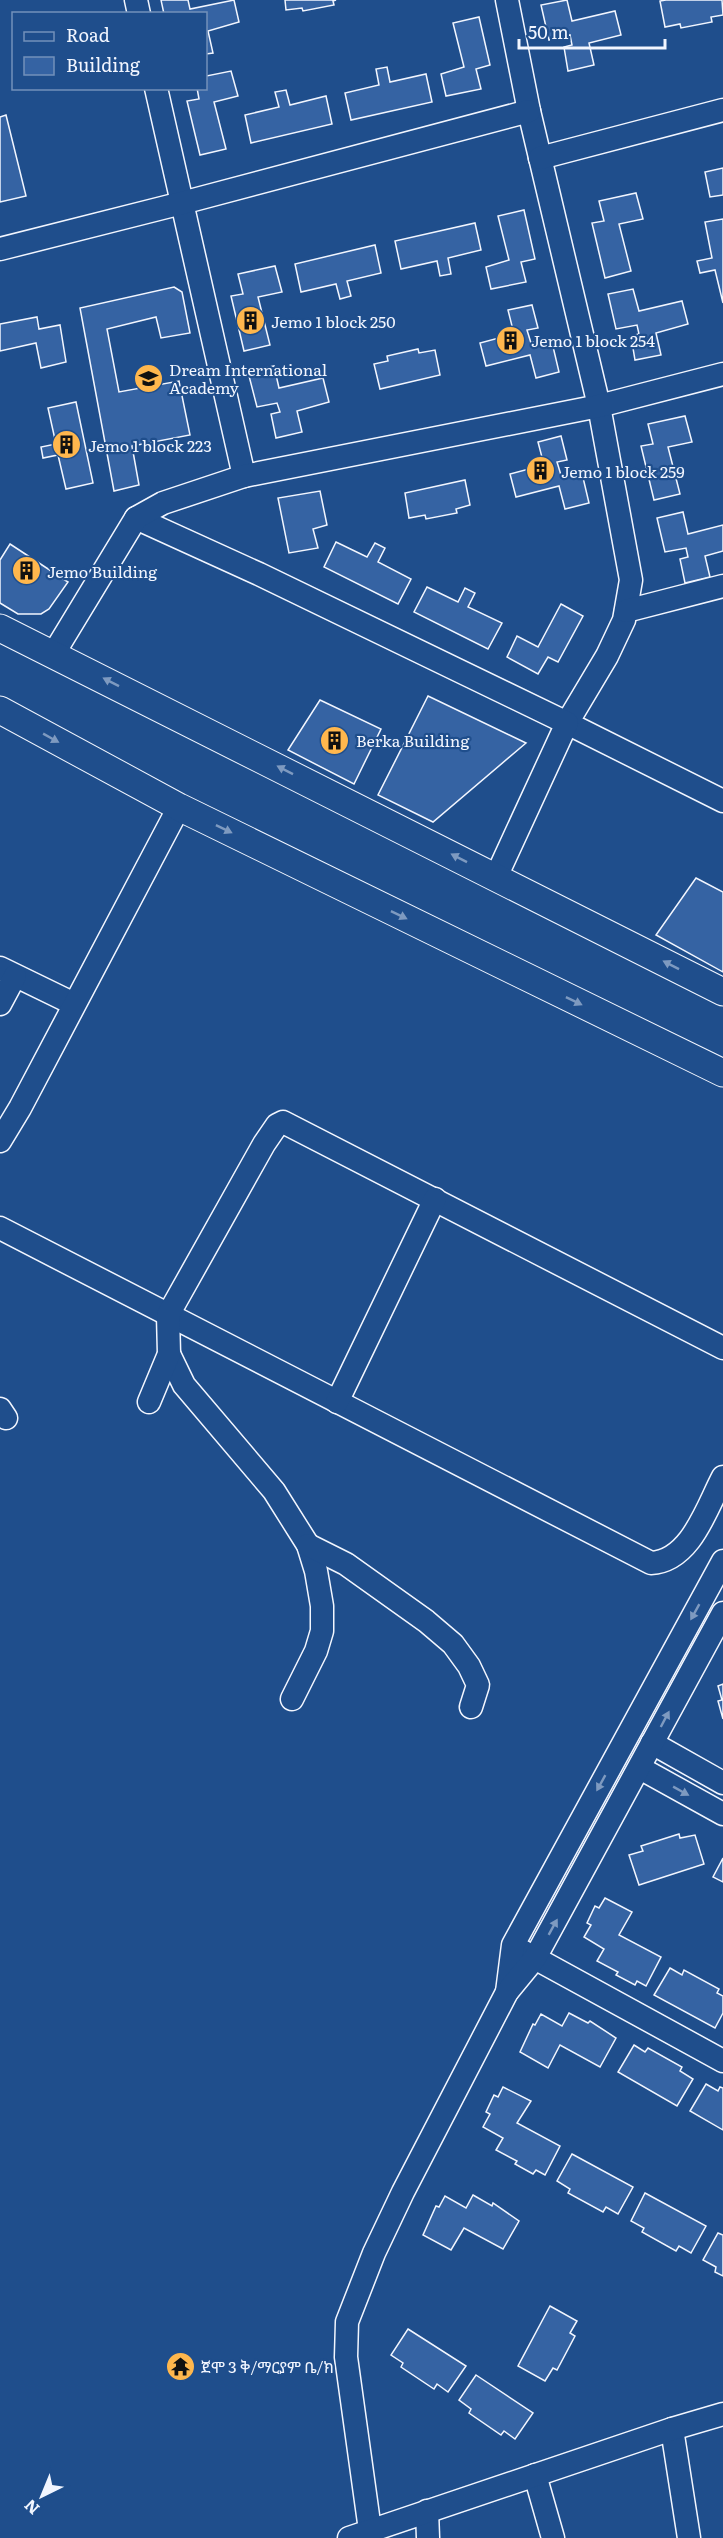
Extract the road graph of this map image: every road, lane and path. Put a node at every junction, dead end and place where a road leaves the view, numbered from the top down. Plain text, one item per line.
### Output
1 (507, 0) edge
2 (156, 90) edge
3 (723, 110) edge
4 (529, 111) junction
5 (540, 158) junction
6 (182, 203) junction
7 (0, 249) edge
8 (723, 374) edge
9 (599, 406) junction
10 (244, 476) junction
11 (136, 518) junction
12 (723, 586) edge
13 (626, 610) junction
14 (0, 627) edge
15 (54, 653) junction
16 (0, 710) edge
17 (567, 723) junction
18 (723, 801) edge
19 (179, 807) junction
20 (496, 877) junction
21 (8, 972) edge
22 (723, 992) edge
23 (0, 1004) edge
24 (74, 1004) junction
25 (723, 1073) edge
26 (0, 1141) edge
27 (435, 1199) junction
28 (0, 1228) edge
29 (168, 1315) junction
30 (723, 1348) edge
31 (169, 1354) junction
32 (149, 1402) dead end
33 (337, 1402) junction
34 (723, 1477) edge
35 (308, 1545) junction
36 (723, 1561) edge
37 (723, 1613) edge
38 (292, 1699) dead end
39 (471, 1707) dead end
40 (652, 1743) junction
41 (640, 1768) junction
42 (723, 1783) edge
43 (723, 1814) edge
44 (513, 1945) junction
45 (535, 1958) junction
46 (507, 1992) junction
47 (723, 2061) edge
48 (723, 2414) edge
49 (672, 2429) junction
50 (535, 2475) junction
51 (427, 2511) junction
52 (370, 2530) junction
53 (349, 2538) edge
54 (428, 2538) edge
55 (554, 2538) edge
56 (689, 2538) edge

1 - 4 street
2 - 6 street
3 - 5 street
4 - 5 street
4 - 6 street
5 - 9 street
6 - 7 street
6 - 10 street
8 - 9 street
9 - 10 street
9 - 13 street
10 - 11 street
11 - 15 street
11 - 17 street
12 - 13 street
13 - 17 street
14 - 15 main road
20 -> 15 main road
16 -> 19 main road
17 - 18 street
17 - 20 street
19 - 24 street
19 -> 25 main road
22 -> 20 main road
21 - 23 street
21 - 24 street
24 - 26 street
27 - 29 street
27 - 30 street
27 - 33 street
28 - 29 street
29 - 31 street
29 - 33 street
31 - 32 street
31 - 35 street
33 - 34 street
35 - 38 street
35 - 39 street
36 -> 44 street
40 -> 37 street
40 - 41 street
40 - 42 street
41 -> 43 street
45 -> 41 street
44 - 45 street
44 - 46 street
45 - 46 street
45 - 47 street
46 - 52 street
48 - 49 street
49 - 50 street
49 - 56 street
50 - 51 street
50 - 55 street
51 - 52 street
51 - 54 street
52 - 53 street

